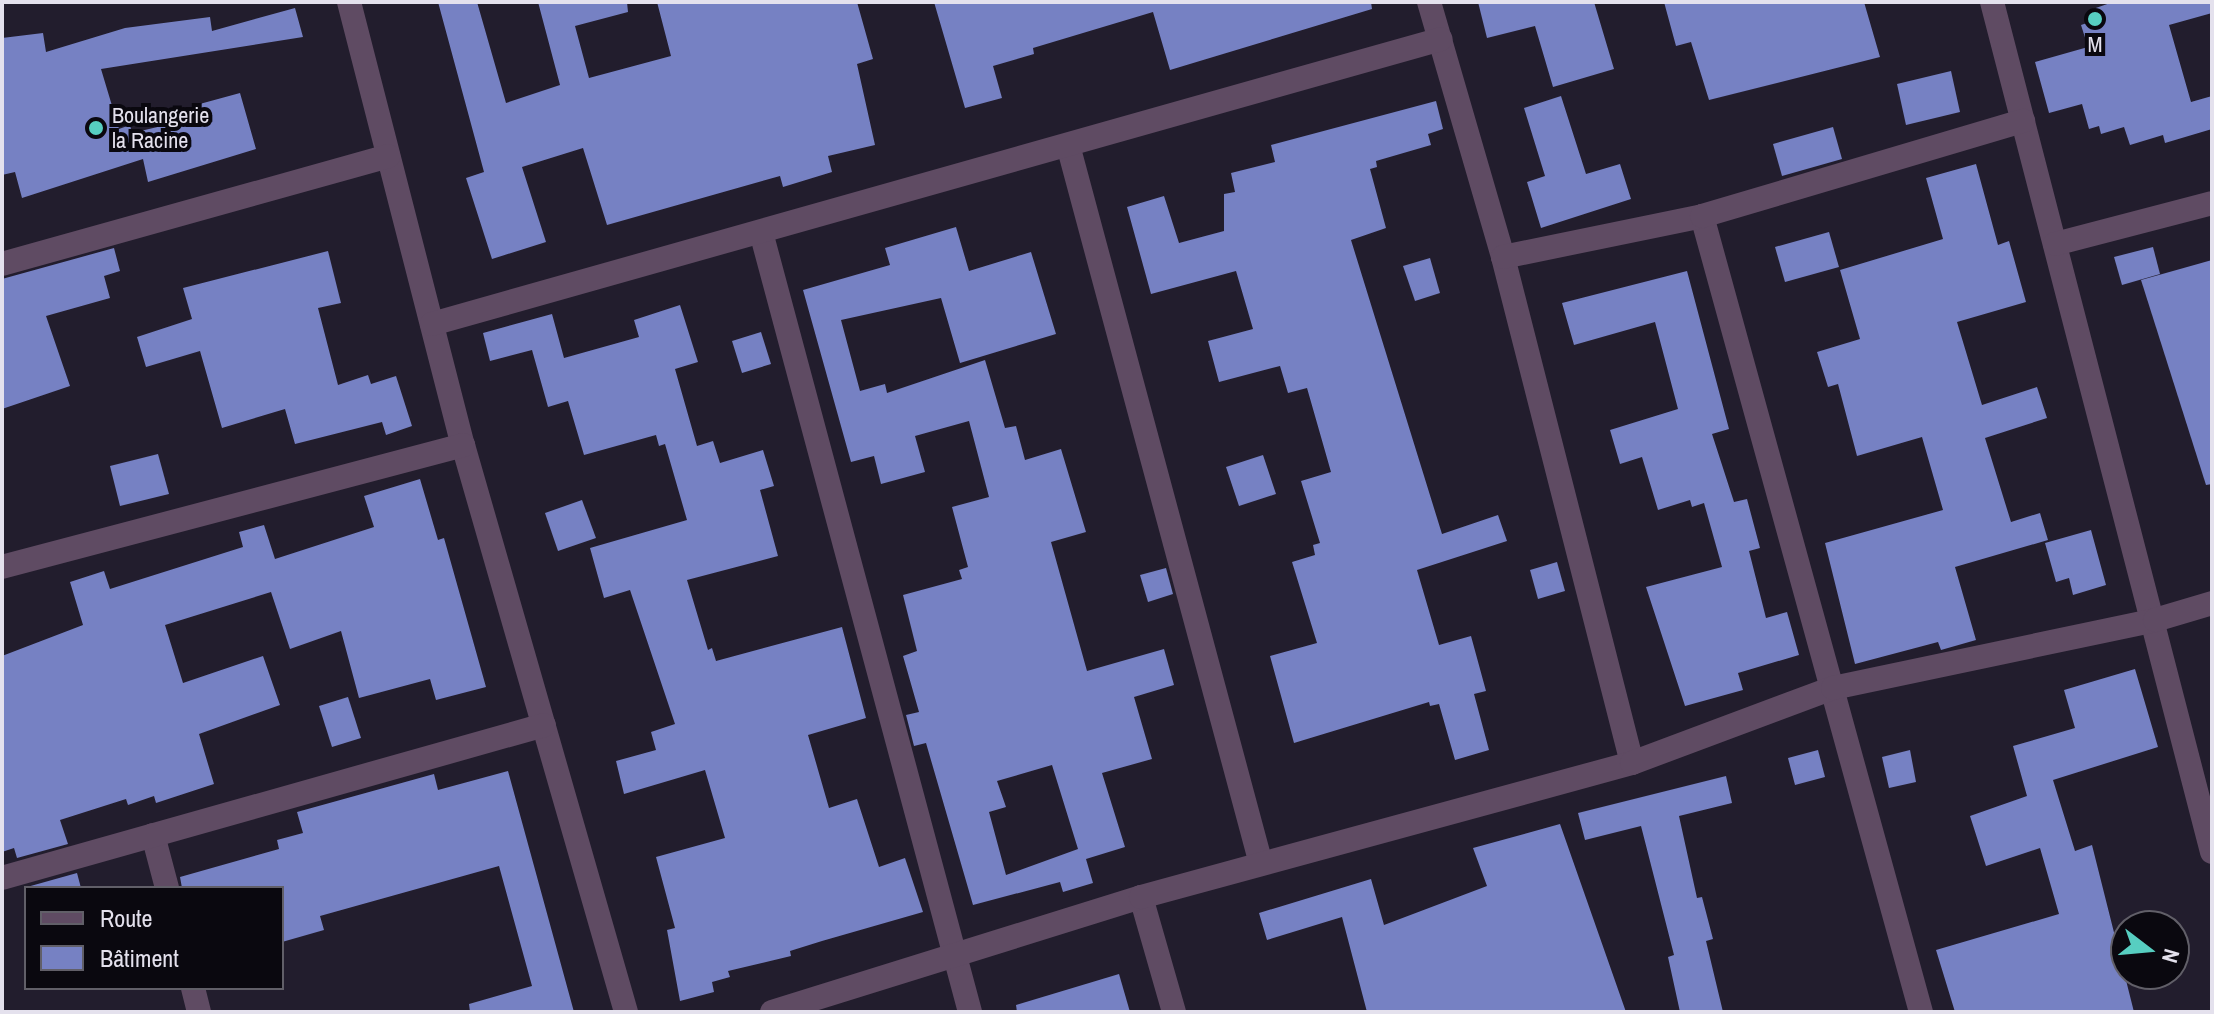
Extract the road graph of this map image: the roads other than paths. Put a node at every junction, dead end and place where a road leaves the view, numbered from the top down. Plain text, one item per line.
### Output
1 (349, 2) edge
2 (1429, 2) edge
3 (1992, 2) edge
4 (1441, 39) junction
5 (2023, 121) junction
6 (1068, 145) junction
7 (388, 156) junction
8 (2212, 203) edge
9 (1702, 216) junction
10 (761, 232) junction
11 (2055, 244) junction
12 (1503, 257) junction
13 (2, 264) edge
14 (432, 324) junction
15 (463, 445) junction
16 (2, 567) edge
17 (2212, 603) edge
18 (2155, 620) junction
19 (1833, 688) junction
20 (544, 725) junction
21 (1632, 763) junction
22 (153, 835) junction
23 (2212, 852) edge
24 (1261, 864) junction
25 (2, 878) edge
26 (166, 886) edge
27 (1141, 897) junction
28 (955, 955) junction
29 (194, 990) edge
30 (199, 1012) edge
31 (626, 1012) edge
32 (772, 1012) edge
33 (970, 1012) edge
34 (1174, 1012) edge
35 (1921, 1012) edge

1 - 7 street
2 - 4 street
3 - 5 street
4 - 6 street
4 - 12 street
5 - 9 street
5 - 11 street
6 - 10 street
6 - 24 street
7 - 13 street
7 - 14 street
8 - 11 street
9 - 12 street
9 - 19 street
10 - 14 street
10 - 28 street
11 - 18 street
12 - 21 street
14 - 15 street
15 - 16 street
15 - 20 street
17 - 18 street
18 - 19 street
18 - 23 street
19 - 21 street
19 - 35 street
20 - 22 street
20 - 31 street
21 - 24 street
22 - 25 street
22 - 26 street
24 - 27 street
27 - 28 street
27 - 34 street
28 - 32 street
28 - 33 street
29 - 30 street

